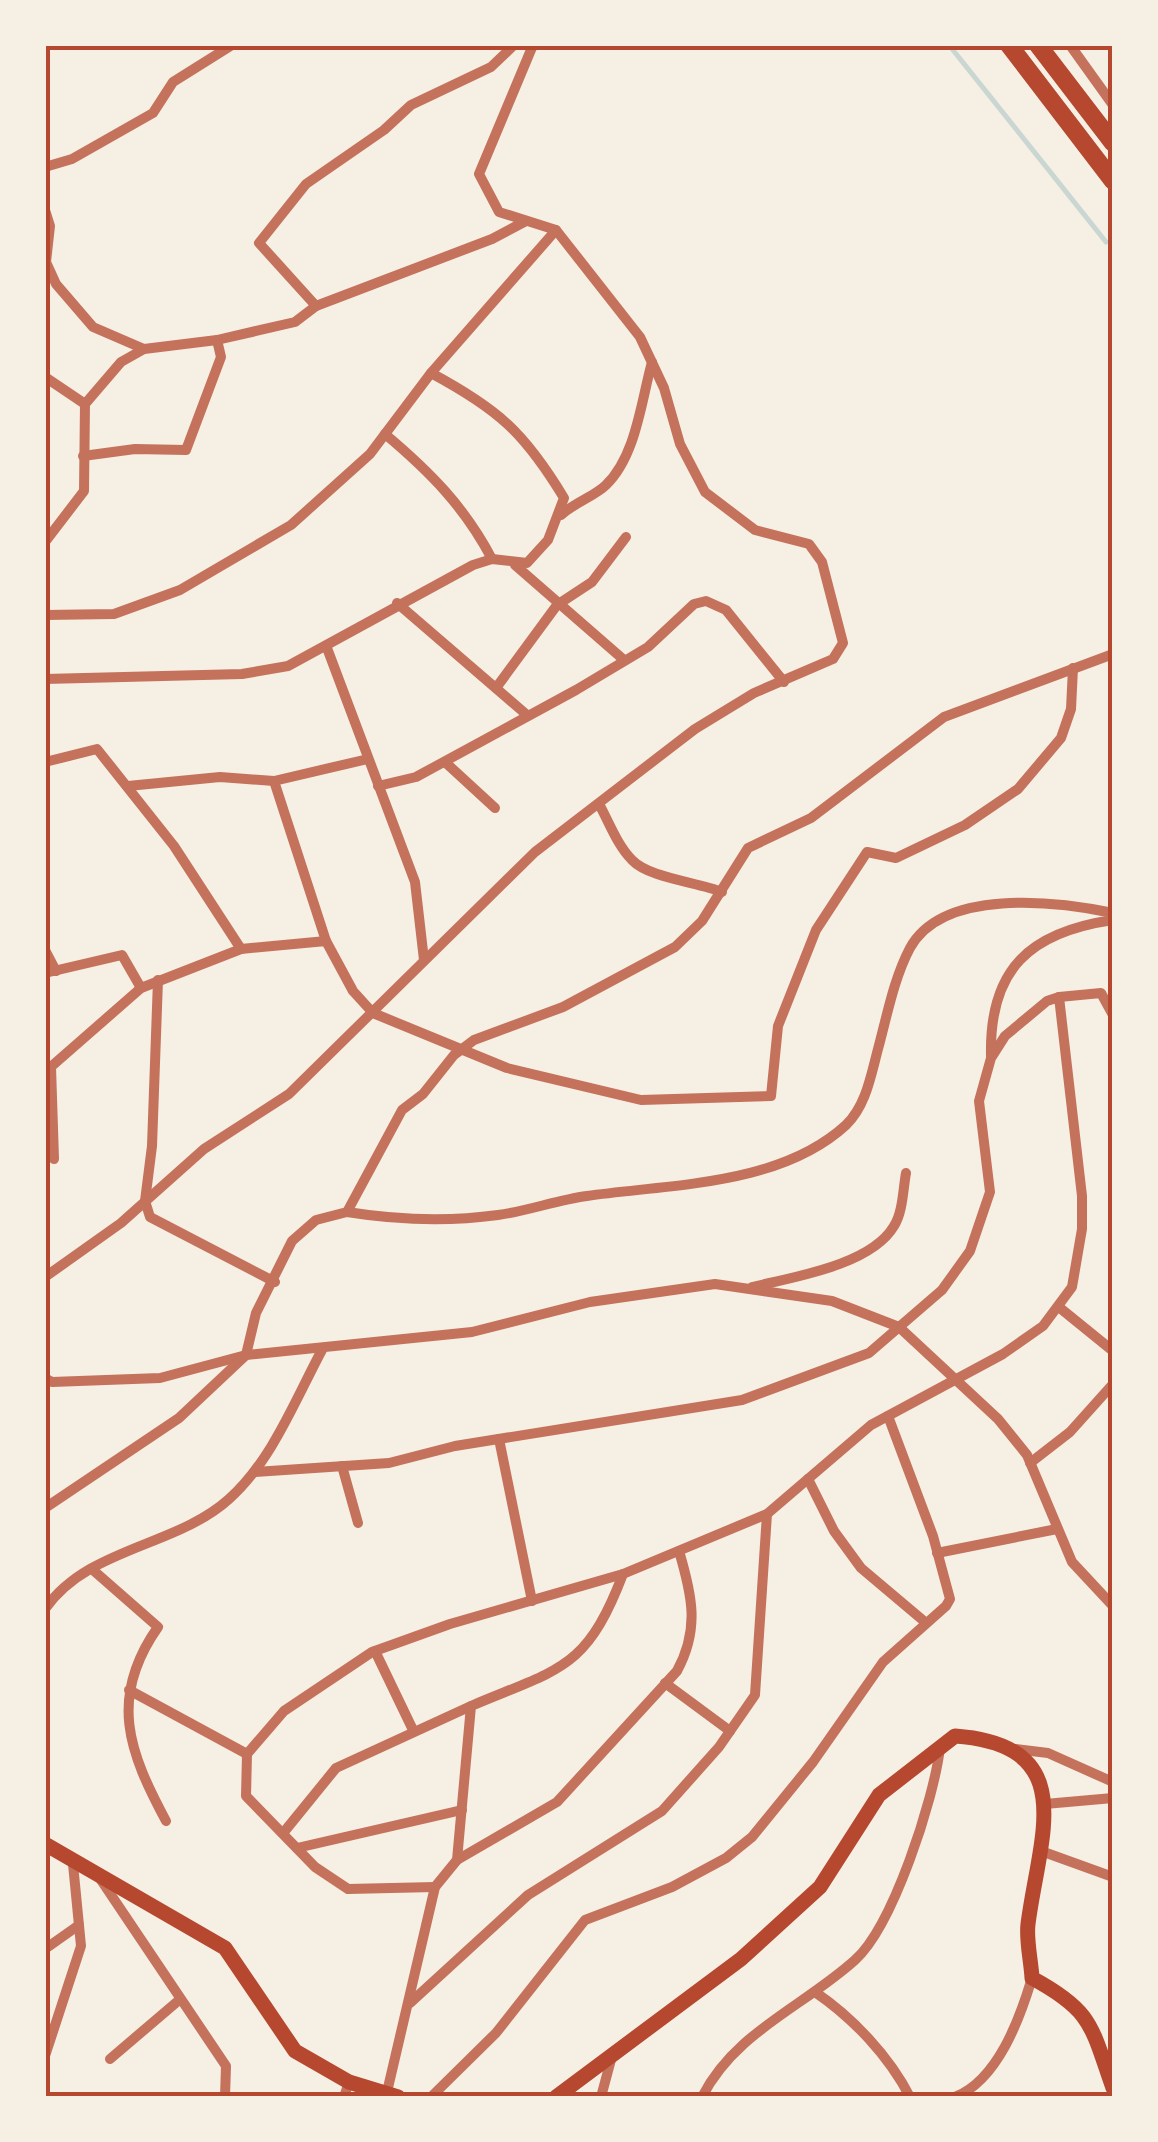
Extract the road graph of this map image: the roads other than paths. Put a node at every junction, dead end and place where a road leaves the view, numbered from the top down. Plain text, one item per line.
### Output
1 (232, 45) edge
2 (514, 45) edge
3 (533, 45) edge
4 (1009, 45) edge
5 (1038, 45) edge
6 (1070, 45) edge
7 (1113, 105) edge
8 (1113, 143) edge
9 (45, 166) edge
10 (1113, 181) edge
11 (45, 210) edge
12 (526, 221) junction
13 (556, 230) junction
14 (316, 306) junction
15 (217, 340) junction
16 (144, 349) junction
17 (652, 362) junction
18 (430, 373) junction
19 (45, 377) edge
20 (85, 404) junction
21 (386, 434) junction
22 (83, 456) junction
23 (560, 515) junction
24 (626, 537) dead end
25 (45, 542) edge
26 (492, 559) junction
27 (515, 565) junction
28 (397, 603) junction
29 (556, 605) junction
30 (45, 615) edge
31 (327, 648) junction
32 (1113, 654) edge
33 (624, 660) junction
34 (1073, 668) junction
35 (45, 679) edge
36 (784, 682) junction
37 (496, 688) junction
38 (527, 715) junction
39 (368, 759) junction
40 (45, 762) edge
41 (445, 762) junction
42 (274, 781) junction
43 (128, 786) junction
44 (378, 786) junction
45 (599, 804) junction
46 (496, 808) dead end
47 (722, 892) junction
48 (1113, 916) edge
49 (326, 941) junction
50 (241, 949) junction
51 (45, 950) edge
52 (424, 960) junction
53 (51, 972) edge
54 (158, 980) junction
55 (140, 988) junction
56 (1059, 998) junction
57 (373, 1014) junction
58 (1113, 1014) edge
59 (461, 1050) junction
60 (991, 1058) junction
61 (48, 1070) edge
62 (54, 1159) dead end
63 (906, 1173) dead end
64 (145, 1202) junction
65 (347, 1212) junction
66 (45, 1277) edge
67 (276, 1282) junction
68 (747, 1288) junction
69 (1060, 1308) junction
70 (899, 1327) junction
71 (323, 1348) junction
72 (1113, 1351) edge
73 (246, 1355) junction
74 (45, 1378) edge
75 (958, 1378) junction
76 (1113, 1384) edge
77 (888, 1416) junction
78 (499, 1439) junction
79 (1030, 1463) junction
80 (342, 1466) junction
81 (255, 1472) junction
82 (808, 1479) junction
83 (45, 1508) edge
84 (767, 1514) junction
85 (358, 1523) dead end
86 (1057, 1529) junction
87 (678, 1551) junction
88 (937, 1552) junction
89 (93, 1570) junction
90 (623, 1574) junction
91 (532, 1602) junction
92 (1113, 1606) edge
93 (45, 1609) edge
94 (925, 1622) junction
95 (375, 1651) junction
96 (665, 1683) junction
97 (130, 1690) junction
98 (471, 1706) junction
99 (413, 1730) junction
100 (730, 1731) junction
101 (940, 1748) junction
102 (1015, 1749) junction
103 (248, 1754) junction
104 (1113, 1782) edge
105 (1113, 1798) edge
106 (1045, 1804) junction
107 (462, 1810) junction
108 (166, 1821) dead end
109 (284, 1832) junction
110 (45, 1844) edge
111 (297, 1848) junction
112 (1041, 1851) junction
113 (458, 1860) junction
114 (73, 1864) junction
115 (97, 1874) junction
116 (1113, 1877) edge
117 (435, 1888) junction
118 (79, 1925) junction
119 (45, 1948) edge
120 (1032, 1978) junction
121 (815, 1992) junction
122 (178, 2000) junction
123 (409, 2003) junction
124 (612, 2055) junction
125 (45, 2056) edge
126 (110, 2058) dead end
127 (1113, 2088) edge
128 (346, 2090) edge
129 (392, 2094) edge
130 (225, 2097) edge
131 (432, 2097) edge
132 (556, 2097) edge
133 (601, 2097) edge
134 (702, 2097) edge
135 (910, 2097) edge
136 (955, 2097) edge

1 - 9 street
2 - 14 street
3 - 12 street
4 - 10 main road
5 - 8 main road
6 - 7 street
11 - 16 street
12 - 13 street
12 - 14 street
13 - 17 street
13 - 18 street
14 - 15 street
15 - 16 street
15 - 22 street
16 - 20 street
17 - 23 street
17 - 36 street
18 - 21 street
18 - 23 street
19 - 20 street
20 - 22 street
21 - 26 street
21 - 30 street
22 - 25 street
23 - 27 street
24 - 29 street
26 - 27 street
26 - 28 street
27 - 29 street
28 - 31 street
28 - 37 street
29 - 33 street
29 - 37 street
31 - 35 street
31 - 39 street
32 - 34 street
33 - 36 street
33 - 38 street
34 - 47 street
34 - 59 street
36 - 45 street
37 - 38 street
38 - 41 street
39 - 42 street
39 - 44 street
40 - 43 street
41 - 44 street
41 - 46 street
42 - 43 street
42 - 49 street
43 - 50 street
44 - 52 street
45 - 47 street
45 - 52 street
47 - 59 street
48 - 60 street
48 - 65 street
49 - 50 street
49 - 57 street
50 - 54 street
51 - 53 street
52 - 57 street
53 - 55 street
54 - 55 street
54 - 64 street
55 - 61 street
56 - 58 street
56 - 60 street
56 - 69 street
57 - 59 street
57 - 64 street
59 - 65 street
60 - 70 street
61 - 62 street
63 - 68 street
64 - 66 street
64 - 67 street
65 - 67 street
67 - 73 street
68 - 70 street
68 - 71 street
69 - 72 street
69 - 75 street
70 - 75 street
70 - 78 street
71 - 73 street
71 - 81 street
73 - 74 street
73 - 83 street
75 - 77 street
75 - 79 street
76 - 79 street
77 - 82 street
77 - 88 street
78 - 80 street
78 - 91 street
79 - 86 street
80 - 81 street
80 - 85 street
81 - 89 street
82 - 84 street
82 - 94 street
84 - 87 street
84 - 100 street
86 - 88 street
86 - 92 street
87 - 90 street
87 - 96 street
88 - 94 street
89 - 93 street
89 - 97 street
90 - 91 street
90 - 98 street
91 - 95 street
94 - 131 street
95 - 99 street
95 - 103 street
96 - 100 street
96 - 113 street
97 - 103 street
97 - 108 street
98 - 99 street
98 - 107 street
99 - 109 street
100 - 123 street
101 - 102 main road
101 - 121 street
101 - 124 main road
102 - 104 street
102 - 106 main road
103 - 109 street
105 - 106 street
106 - 112 main road
107 - 111 street
107 - 113 street
109 - 111 street
110 - 114 main road
111 - 117 street
112 - 116 street
112 - 120 main road
113 - 117 street
114 - 115 main road
114 - 118 street
115 - 122 street
115 - 128 main road
117 - 123 street
118 - 119 street
118 - 125 street
120 - 127 main road
120 - 136 street
121 - 134 street
121 - 135 street
122 - 126 street
122 - 130 street
123 - 129 street
124 - 132 main road
124 - 133 street
128 - 129 main road

